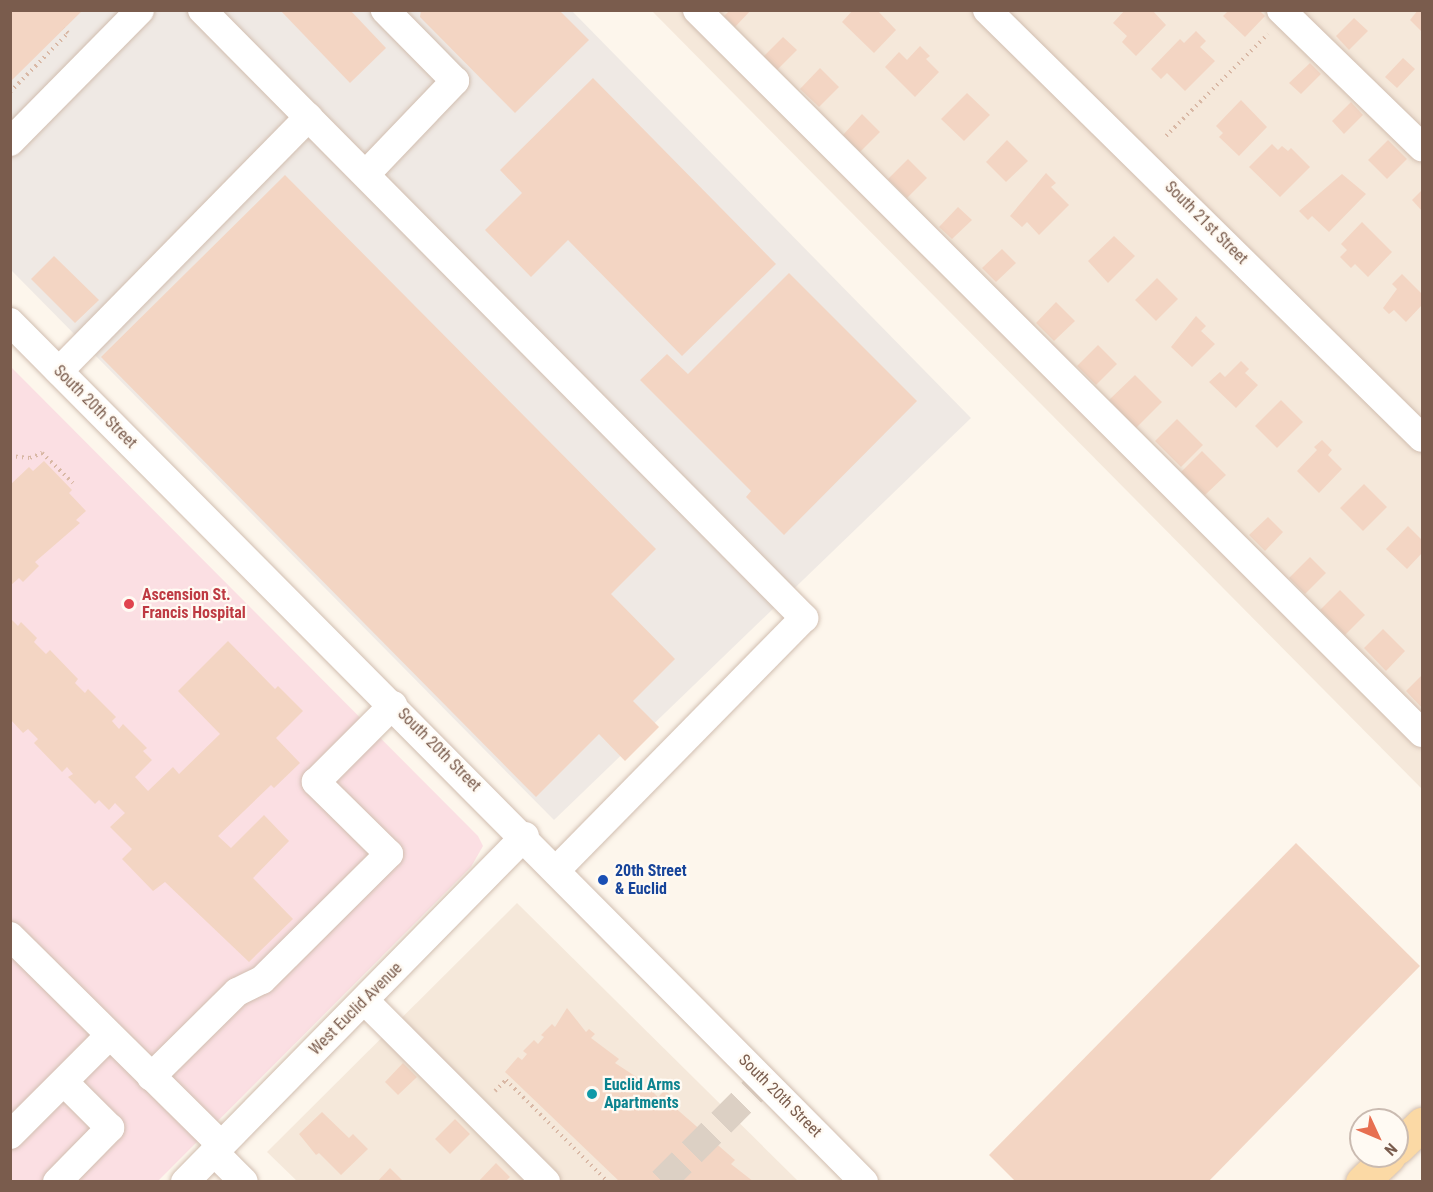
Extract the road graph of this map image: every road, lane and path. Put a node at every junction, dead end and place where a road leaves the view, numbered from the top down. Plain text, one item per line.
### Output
1 (141, 10) edge
2 (202, 10) edge
3 (385, 10) edge
4 (697, 10) edge
5 (987, 10) edge
6 (1284, 13) edge
7 (64, 29) dead end
8 (10, 92) edge
9 (309, 117) junction
10 (1166, 136) dead end
11 (10, 142) edge
12 (1422, 147) edge
13 (366, 174) junction
14 (10, 322) edge
15 (59, 371) junction
16 (1422, 438) edge
17 (10, 456) edge
18 (73, 483) dead end
19 (393, 705) junction
20 (1422, 733) edge
21 (525, 836) junction
22 (557, 869) junction
23 (10, 936) edge
24 (365, 1001) junction
25 (109, 1036) junction
26 (151, 1077) junction
27 (64, 1082) junction
28 (476, 1111) junction
29 (1422, 1124) edge
30 (10, 1135) edge
31 (1409, 1136) edge
32 (218, 1148) junction
33 (1377, 1168) edge
34 (57, 1182) edge
35 (185, 1182) edge
36 (244, 1182) edge
37 (546, 1182) edge
38 (608, 1182) edge
39 (864, 1182) edge
40 (1362, 1182) edge

1 - 11 street
2 - 9 street
3 - 13 street
4 - 20 street
5 - 16 street, South 21st Street
6 - 10 path
6 - 12 street
7 - 8 path
9 - 13 street
9 - 15 street
13 - 22 street
14 - 15 street, South 20th Street
15 - 19 street, South 20th Street
17 - 18 path
19 - 21 street, South 20th Street
19 - 26 street
21 - 22 street, South 20th Street
21 - 24 street, West Euclid Avenue
22 - 39 street, South 20th Street
23 - 25 street
24 - 28 street
24 - 32 street, West Euclid Avenue
25 - 26 street
25 - 27 street
26 - 32 street
27 - 30 street
27 - 34 street
28 - 37 street
28 - 38 path
29 - 31 main road
32 - 35 street, West Euclid Avenue
32 - 36 street
33 - 40 main road

